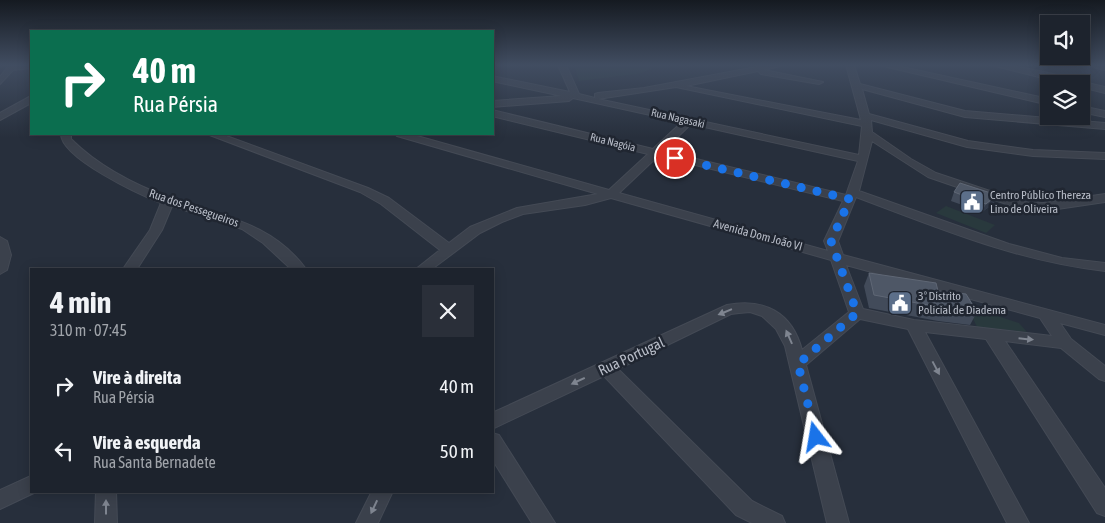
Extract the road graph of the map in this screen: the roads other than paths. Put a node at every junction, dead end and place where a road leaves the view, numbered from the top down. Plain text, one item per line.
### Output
1 (547, 89) edge
2 (575, 89) edge
3 (655, 89) edge
4 (696, 89) edge
5 (857, 89) edge
6 (873, 89) edge
7 (993, 89) edge
8 (559, 92) junction
9 (577, 93) junction
10 (30, 99) edge
11 (549, 100) junction
12 (1040, 100) edge
13 (494, 104) edge
14 (5, 110) edge
15 (1090, 111) edge
16 (494, 113) edge
17 (1105, 114) edge
18 (0, 116) edge
19 (689, 121) junction
20 (866, 124) junction
21 (1105, 126) edge
22 (66, 135) edge
23 (215, 135) edge
24 (408, 135) edge
25 (656, 153) junction
26 (1105, 156) edge
27 (863, 159) junction
28 (611, 194) junction
29 (851, 196) junction
30 (1105, 198) edge
31 (168, 201) junction
32 (0, 241) edge
33 (448, 249) junction
34 (838, 256) junction
35 (1105, 267) edge
36 (131, 268) edge
37 (298, 268) edge
38 (424, 268) edge
39 (0, 270) edge
40 (857, 313) junction
41 (1045, 313) junction
42 (914, 325) junction
43 (1105, 330) edge
44 (992, 335) junction
45 (1065, 343) junction
46 (798, 364) junction
47 (606, 368) junction
48 (1105, 375) edge
49 (494, 421) edge
50 (494, 444) edge
51 (30, 485) edge
52 (106, 493) edge
53 (382, 493) edge
54 (0, 500) edge
55 (1105, 506) edge
56 (106, 523) edge
57 (367, 523) edge
58 (544, 523) edge
59 (774, 523) edge
60 (838, 523) edge
61 (1018, 523) edge

1 - 8 street, Rua Nagasaki
2 - 9 street
3 - 9 street
4 - 20 street
5 - 20 street
6 - 21 street
7 - 12 street
8 - 9 street, Rua Nagasaki
8 - 11 street
9 - 11 street
9 - 19 street, Rua Nagasaki
10 - 14 street
11 - 13 street
14 - 18 street
15 - 17 street
16 - 25 street, Rua Nagóia
19 - 25 street
19 - 27 street, Rua Nagasaki
20 - 26 street
20 - 27 street
20 - 30 street
22 - 31 street, Rua dos Pessegueiros
23 - 33 street
24 - 28 street, Avenida Dom João VI
25 - 28 street
25 - 29 street, Rua Nagóia
27 - 29 street
28 - 33 street
28 - 34 street, Avenida Dom João VI
29 - 34 street
29 - 35 street
31 - 36 street
31 - 37 street, Rua dos Pessegueiros
32 - 39 street
33 - 38 street
34 - 40 street
34 - 41 street, Avenida Dom João VI
40 - 42 street
40 - 46 street
41 - 43 street, Avenida Dom João VI
41 - 45 street
42 - 44 street
42 -> 61 street
44 -> 45 street
44 - 55 street
45 - 48 street
46 -> 47 street, Rua Portugal
46 - 60 street
47 -> 49 street, Rua Portugal
47 - 59 street
50 - 58 street
51 - 54 street
56 -> 52 street
53 -> 57 street

